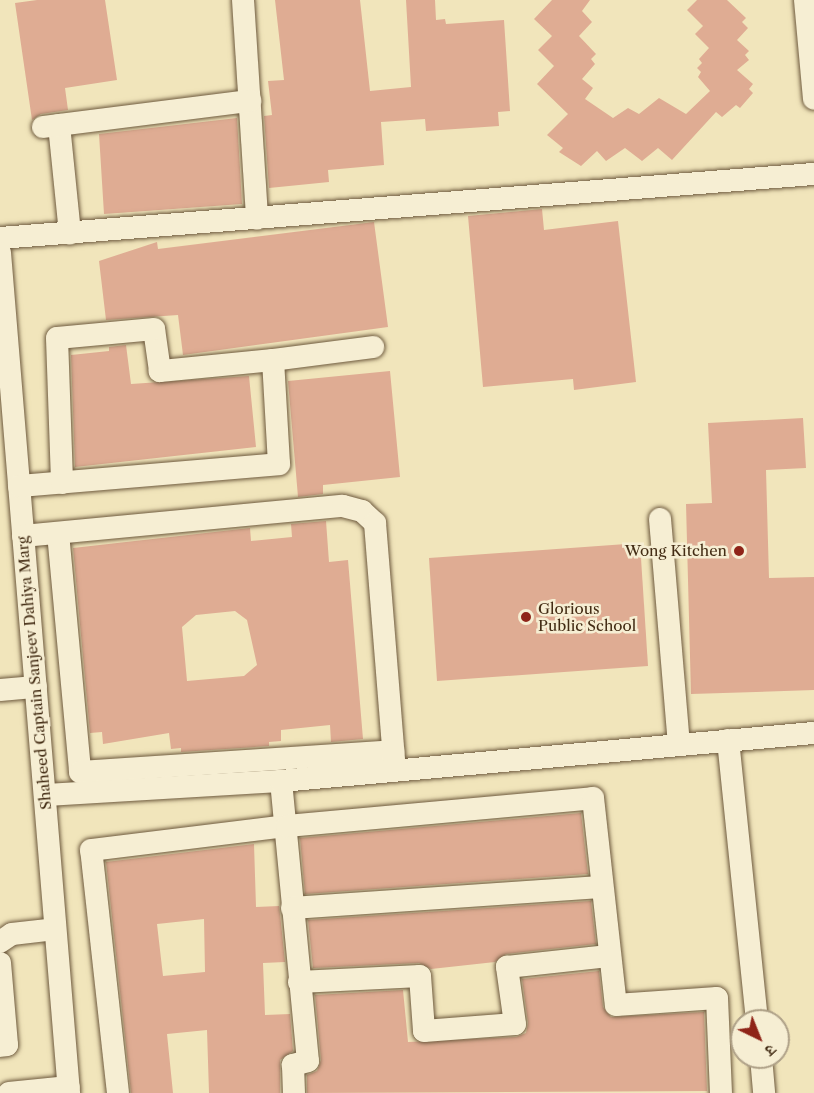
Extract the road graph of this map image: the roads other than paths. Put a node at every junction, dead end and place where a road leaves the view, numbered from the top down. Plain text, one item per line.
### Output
1 (243, 0) edge
2 (805, 0) edge
3 (814, 99) edge
4 (250, 101) junction
5 (814, 174) edge
6 (257, 219) junction
7 (70, 233) junction
8 (0, 238) edge
9 (0, 252) edge
10 (373, 347) dead end
11 (273, 360) junction
12 (5, 383) edge
13 (62, 483) junction
14 (19, 486) junction
15 (660, 519) dead end
16 (58, 533) junction
17 (23, 536) junction
18 (36, 687) junction
19 (0, 690) edge
20 (814, 733) edge
21 (728, 740) junction
22 (679, 744) junction
23 (394, 761) junction
24 (281, 780) junction
25 (45, 795) junction
26 (287, 826) junction
27 (600, 887) junction
28 (292, 908) junction
29 (55, 928) junction
30 (4, 934) edge
31 (608, 956) junction
32 (0, 963) edge
33 (299, 982) junction
34 (756, 1009) edge
35 (0, 1046) edge
36 (762, 1069) edge
37 (69, 1090) edge
38 (9, 1093) edge
39 (118, 1093) edge
40 (294, 1093) edge
41 (721, 1093) edge
42 (765, 1093) edge

1 - 4 street
2 - 3 street
4 - 6 street
4 - 7 street
5 - 6 street
6 - 7 street
7 - 8 street
9 - 12 street, Shaheed Captain Sanjeev Dahiya Marg
10 - 11 street
11 - 13 street
11 - 13 street
12 - 14 street, Shaheed Captain Sanjeev Dahiya Marg
13 - 14 street
14 - 17 street, Shaheed Captain Sanjeev Dahiya Marg
15 - 22 street
16 - 17 street
16 - 23 street
16 - 23 street
17 - 18 street, Shaheed Captain Sanjeev Dahiya Marg
18 - 19 street
18 - 25 street, Shaheed Captain Sanjeev Dahiya Marg
20 - 21 street
21 - 22 street
21 - 34 street
22 - 23 street
23 - 24 street
24 - 25 street
24 - 26 street
25 - 29 street, Shaheed Captain Sanjeev Dahiya Marg
26 - 27 street
26 - 28 street
26 - 39 street
27 - 28 street
27 - 31 street
28 - 33 street
29 - 30 street
29 - 37 street, Shaheed Captain Sanjeev Dahiya Marg
31 - 33 street
31 - 41 street
32 - 35 street
33 - 40 street
36 - 42 street
37 - 38 street

